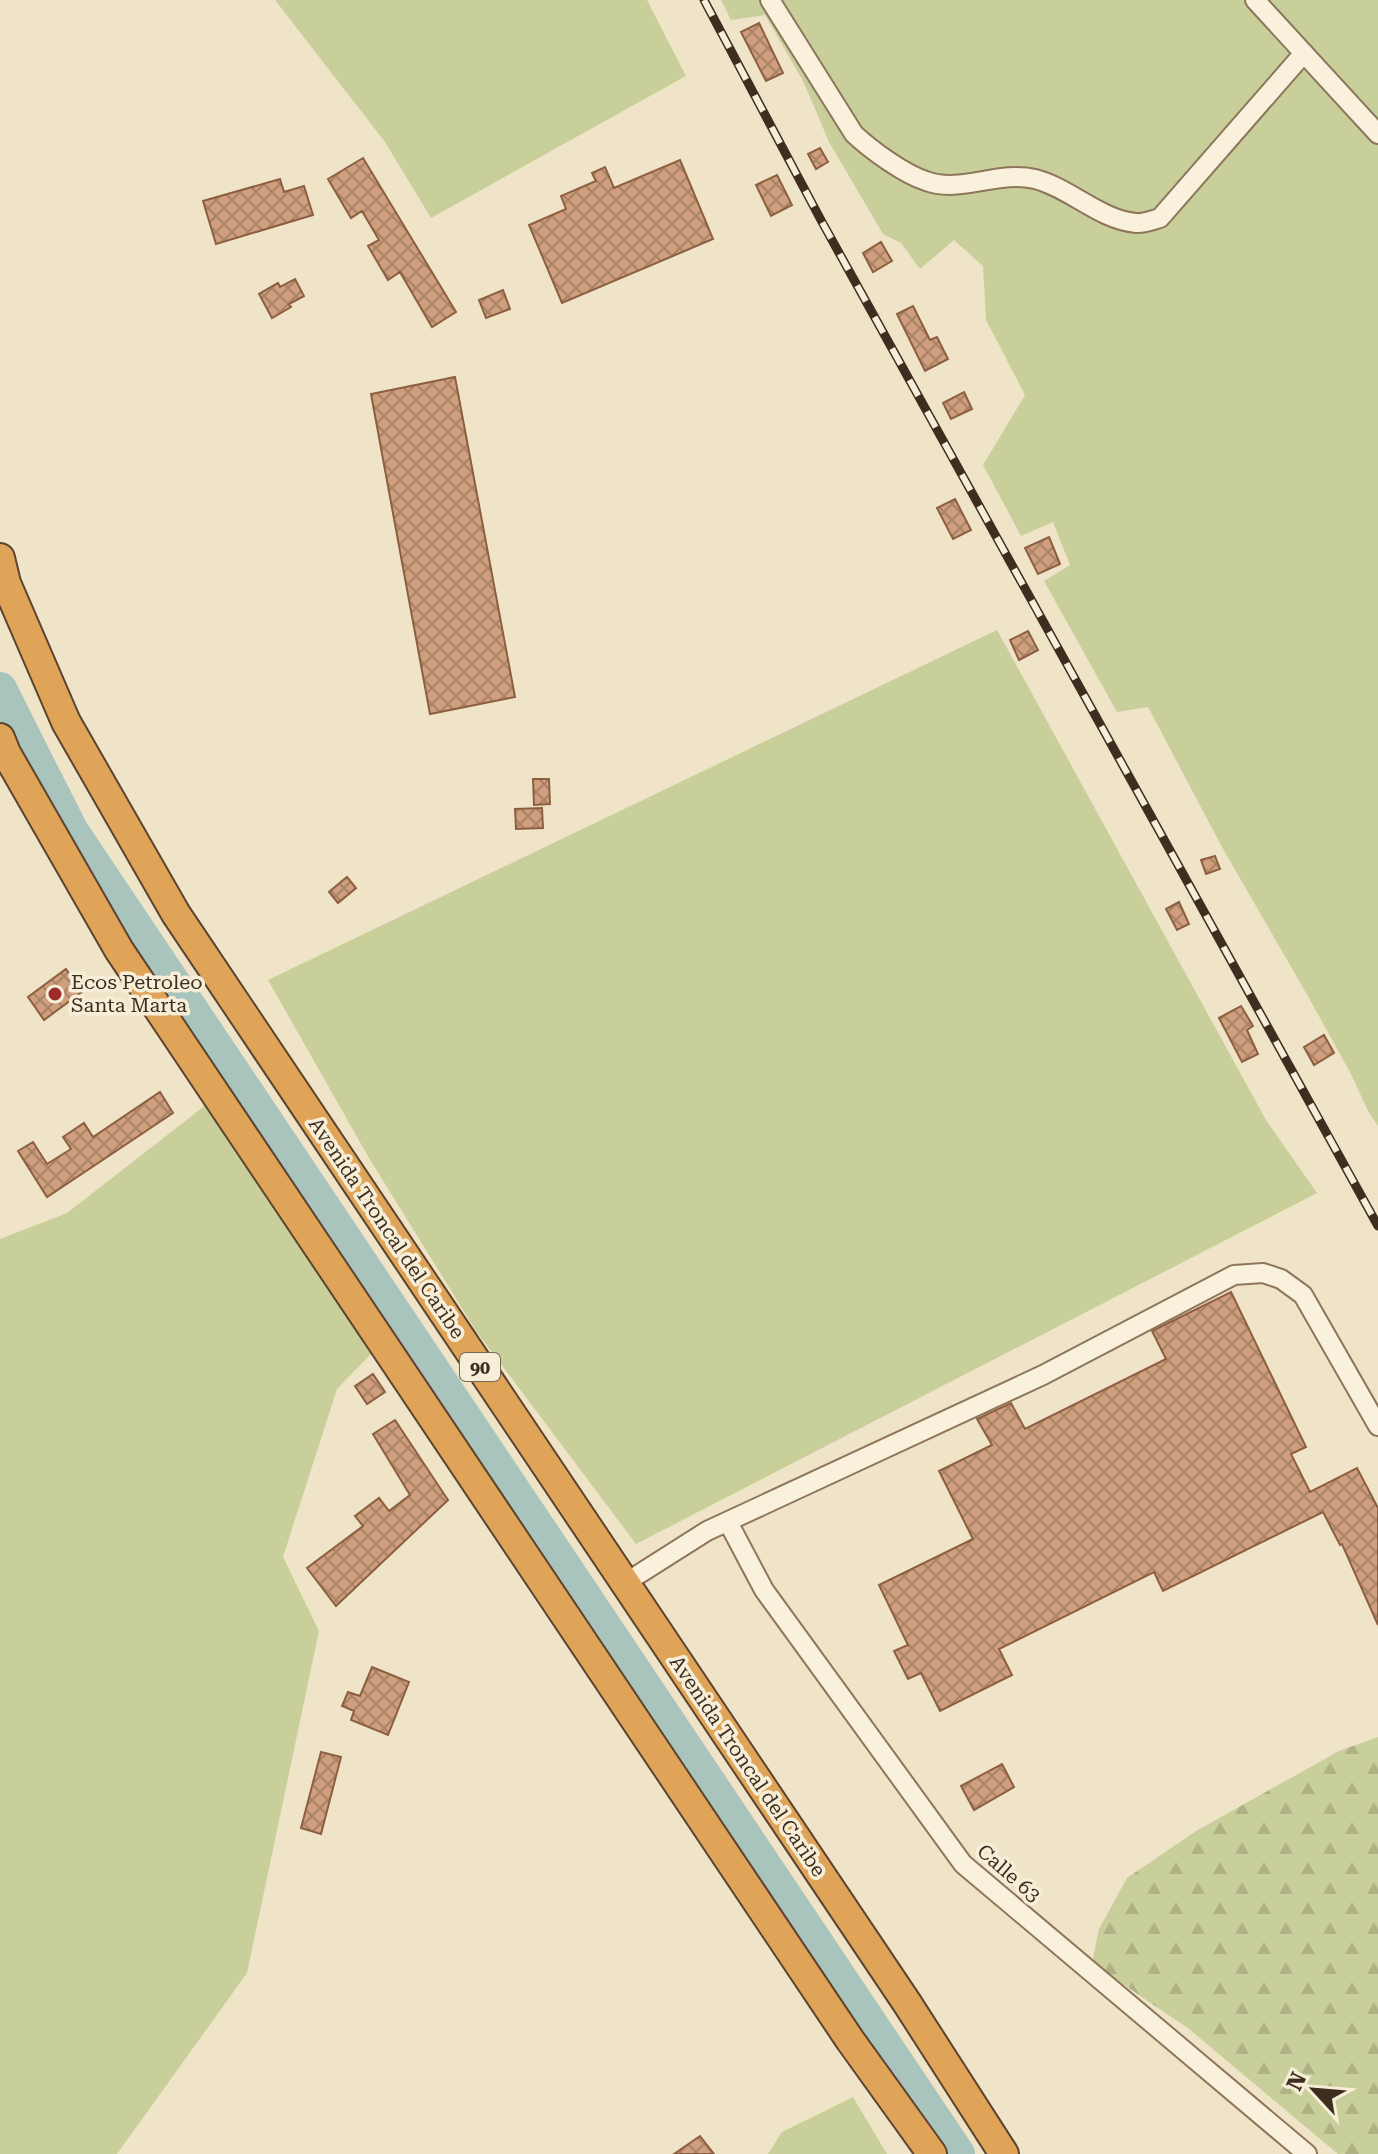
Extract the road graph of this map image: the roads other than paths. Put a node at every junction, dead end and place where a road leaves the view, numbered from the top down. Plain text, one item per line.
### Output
1 (770, 0) edge
2 (1255, 0) edge
3 (1304, 53) junction
4 (1378, 134) edge
5 (0, 558) edge
6 (0, 738) edge
7 (1378, 1426) edge
8 (728, 1522) junction
9 (625, 1583) junction
10 (932, 2154) edge
11 (1004, 2154) edge
12 (1307, 2154) edge

1 - 3 street
2 - 3 street
3 - 4 street
5 - 9 highway, Avenida Troncal del Caribe / 90
6 - 10 highway
7 - 8 street
8 - 9 street
8 - 12 street, Calle 63
9 - 11 highway, Avenida Troncal del Caribe / 90

